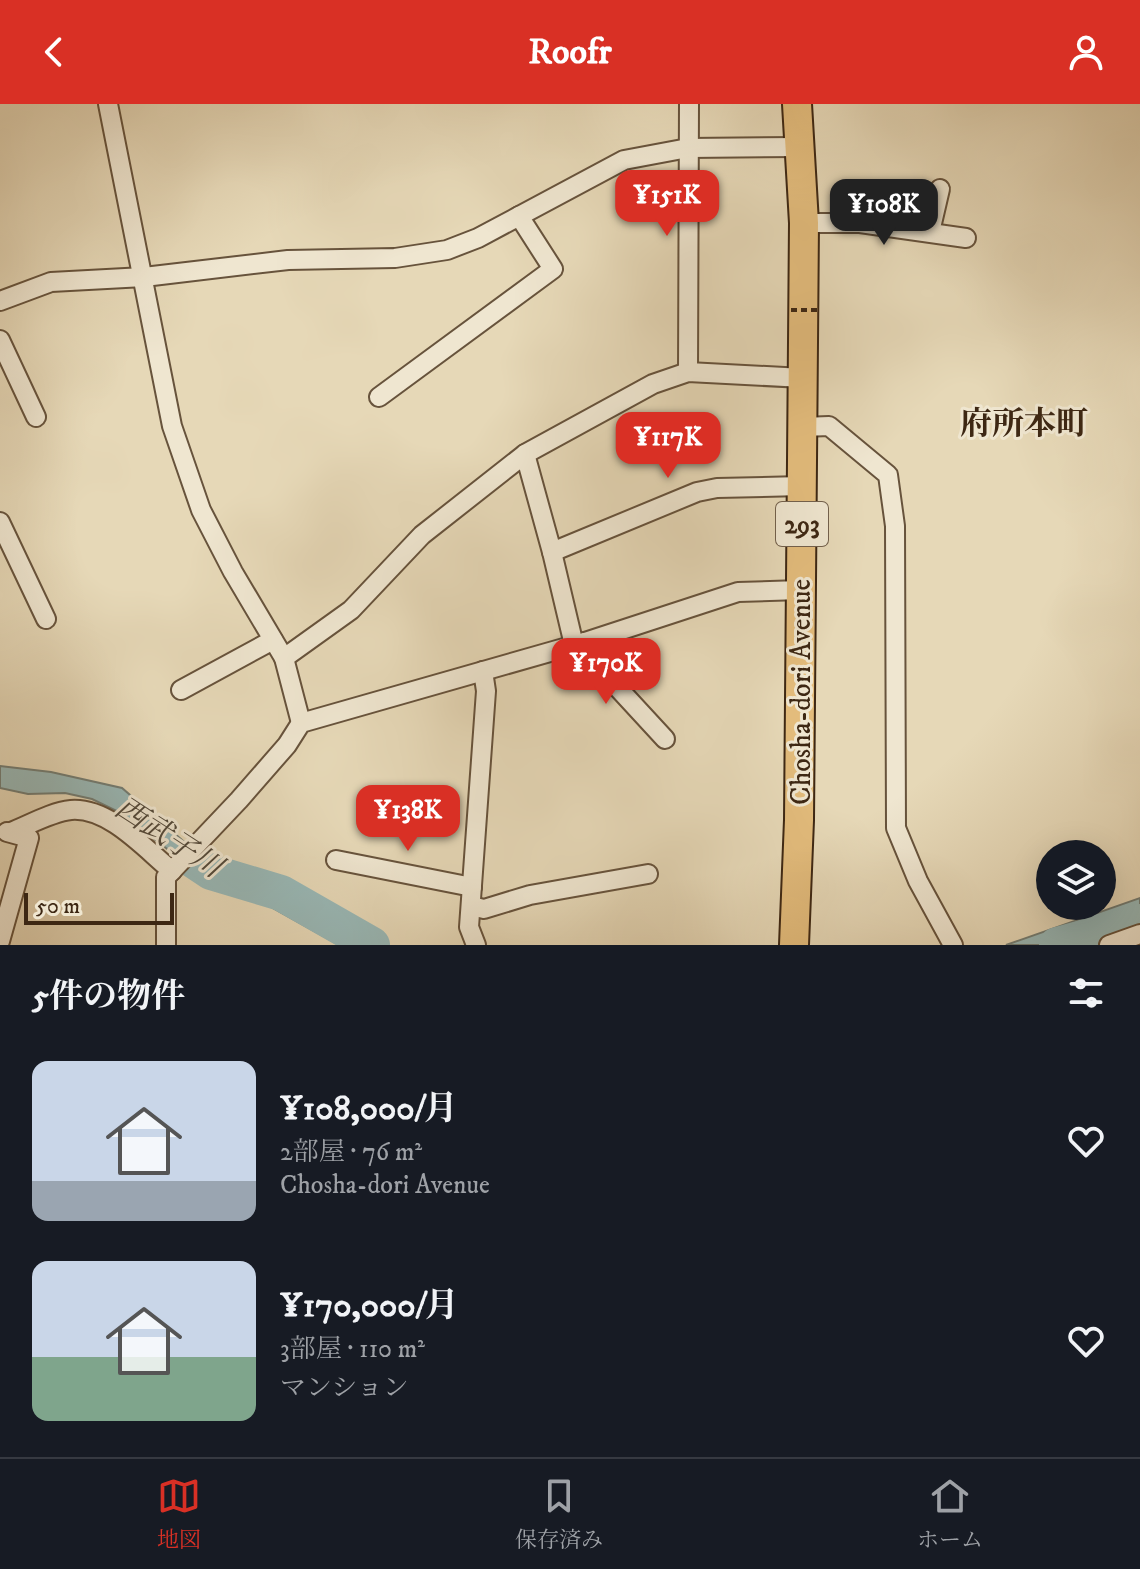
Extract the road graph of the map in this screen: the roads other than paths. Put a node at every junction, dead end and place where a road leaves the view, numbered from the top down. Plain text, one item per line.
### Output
1 (108, 104) edge
2 (689, 104) edge
3 (797, 104) edge
4 (800, 147) junction
5 (688, 148) junction
6 (940, 189) dead end
7 (519, 216) junction
8 (804, 223) junction
9 (930, 232) junction
10 (957, 242) dead end
11 (144, 277) junction
12 (0, 301) edge
13 (0, 340) edge
14 (688, 372) junction
15 (803, 378) junction
16 (379, 397) dead end
17 (36, 417) dead end
18 (803, 427) junction
19 (525, 454) junction
20 (802, 486) junction
21 (0, 522) edge
22 (552, 552) junction
23 (801, 590) junction
24 (46, 619) dead end
25 (273, 640) junction
26 (580, 644) junction
27 (284, 658) junction
28 (483, 671) junction
29 (181, 690) dead end
30 (301, 723) junction
31 (665, 739) dead end
32 (5, 832) edge
33 (336, 860) dead end
34 (172, 871) junction
35 (648, 874) dead end
36 (471, 896) junction
37 (1140, 934) edge
38 (0, 941) edge
39 (166, 945) edge
40 (476, 945) edge
41 (794, 945) edge
42 (953, 945) edge
43 (1109, 945) edge

1 - 11 street
2 - 5 street
3 - 4 highway, Chosha-dori Avenue / 293
4 - 5 street
4 - 8 highway, Chosha-dori Avenue / 293
5 - 7 street
5 - 14 street
6 - 9 street
7 - 11 street
7 - 16 street
8 - 9 street
8 - 15 highway, Chosha-dori Avenue / 293
9 - 10 street
11 - 12 street
11 - 25 street
13 - 17 street
14 - 15 street
14 - 19 street
15 - 18 highway, Chosha-dori Avenue / 293
18 - 20 highway, Chosha-dori Avenue / 293
18 - 42 street
19 - 22 street
19 - 27 street
20 - 22 street
20 - 23 highway, Chosha-dori Avenue / 293
21 - 24 street
22 - 26 street
23 - 26 street
23 - 41 highway, Chosha-dori Avenue / 293
25 - 27 street
25 - 29 street
26 - 28 street
26 - 31 street
27 - 30 street
28 - 30 street
28 - 36 street
30 - 34 street
32 - 34 street
32 - 38 street
33 - 36 street
34 - 39 street
35 - 36 street
36 - 40 street
37 - 43 street

